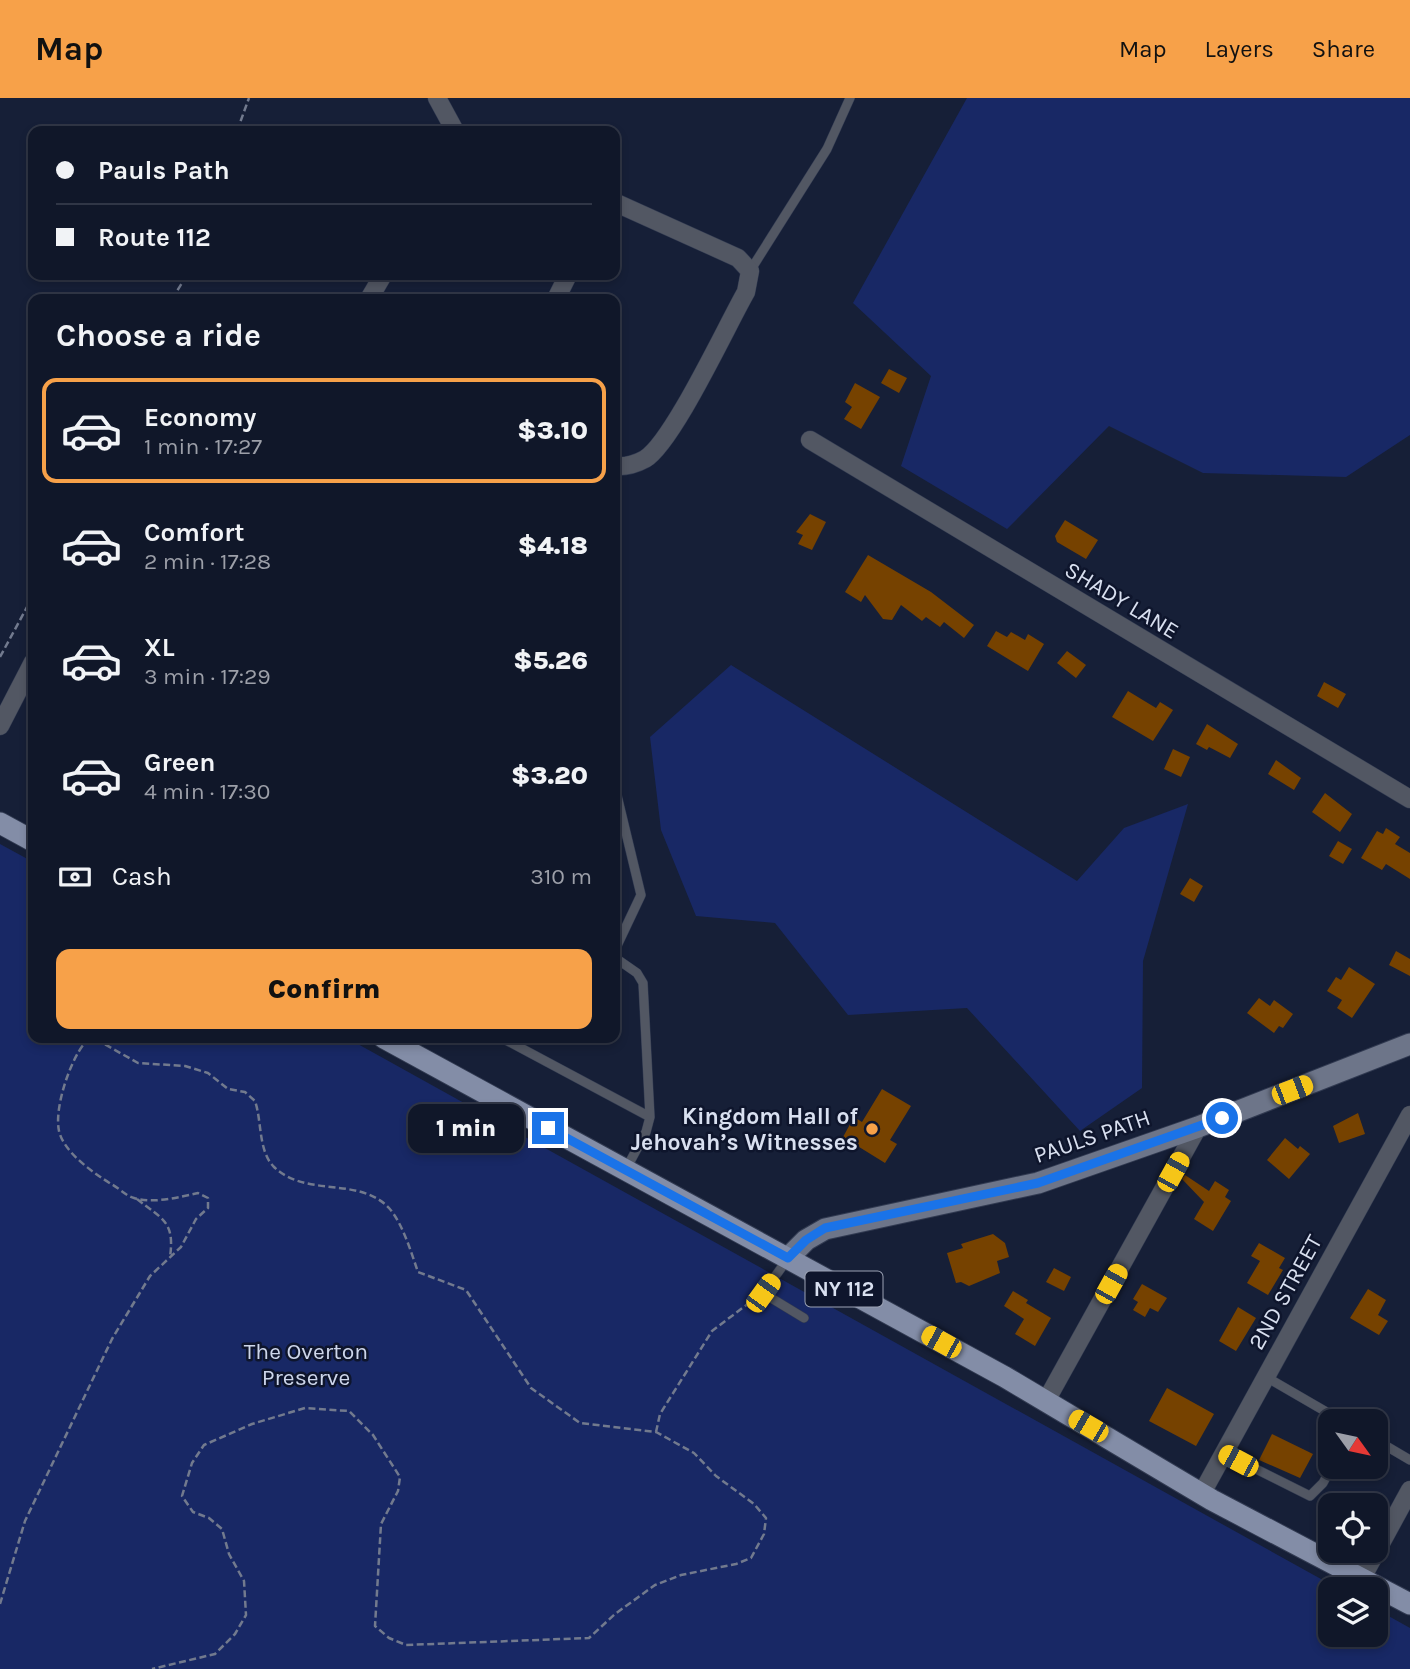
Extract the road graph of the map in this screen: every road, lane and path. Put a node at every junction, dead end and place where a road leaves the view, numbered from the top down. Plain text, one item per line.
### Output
1 (248, 98) edge
2 (437, 98) edge
3 (850, 98) edge
4 (239, 126) edge
5 (452, 126) edge
6 (620, 205) edge
7 (750, 271) junction
8 (810, 440) dead end
9 (620, 467) edge
10 (28, 605) edge
11 (0, 657) edge
12 (28, 673) edge
13 (0, 726) edge
14 (1410, 799) edge
15 (620, 808) edge
16 (0, 823) edge
17 (28, 838) edge
18 (620, 942) edge
19 (620, 960) edge
20 (89, 1043) edge
21 (103, 1043) edge
22 (393, 1043) edge
23 (511, 1043) edge
24 (1410, 1044) edge
25 (1410, 1115) edge
26 (650, 1117) junction
27 (1198, 1127) junction
28 (625, 1171) junction
29 (137, 1199) junction
30 (170, 1258) junction
31 (788, 1258) junction
32 (763, 1293) junction
33 (804, 1318) dead end
34 (1266, 1377) junction
35 (1046, 1401) junction
36 (1321, 1409) edge
37 (656, 1432) junction
38 (1388, 1447) edge
39 (1224, 1453) junction
40 (1410, 1460) edge
41 (1325, 1479) edge
42 (1410, 1490) edge
43 (1202, 1493) junction
44 (1360, 1577) edge
45 (1363, 1577) edge
46 (1388, 1592) edge
47 (0, 1604) edge
48 (1410, 1604) edge
49 (152, 1669) edge

1 - 4 path
2 - 5 street
3 - 7 lane
6 - 7 street
7 - 9 street
8 - 14 street, SHADY LANE
10 - 11 path
12 - 13 street
15 - 18 lane
16 - 17 main road
19 - 26 lane
20 - 29 path
21 - 37 path
22 - 28 main road, NY 112
23 - 26 lane
24 - 27 street, PAULS PATH
25 - 34 street, 2ND STREET
26 - 28 lane
27 - 31 street, PAULS PATH
27 - 35 street
28 - 31 main road, NY 112
29 - 30 path
29 - 30 path
30 - 47 path
31 - 32 lane
31 - 35 main road, NY 112
32 - 33 lane
32 - 37 path
34 - 36 lane
34 - 39 street, 2ND STREET
35 - 43 main road, NY 112
37 - 49 path
38 - 40 lane
39 - 41 lane
39 - 43 street, 2ND STREET
42 - 45 street
43 - 44 main road, NY 112
46 - 48 main road, NY 112

